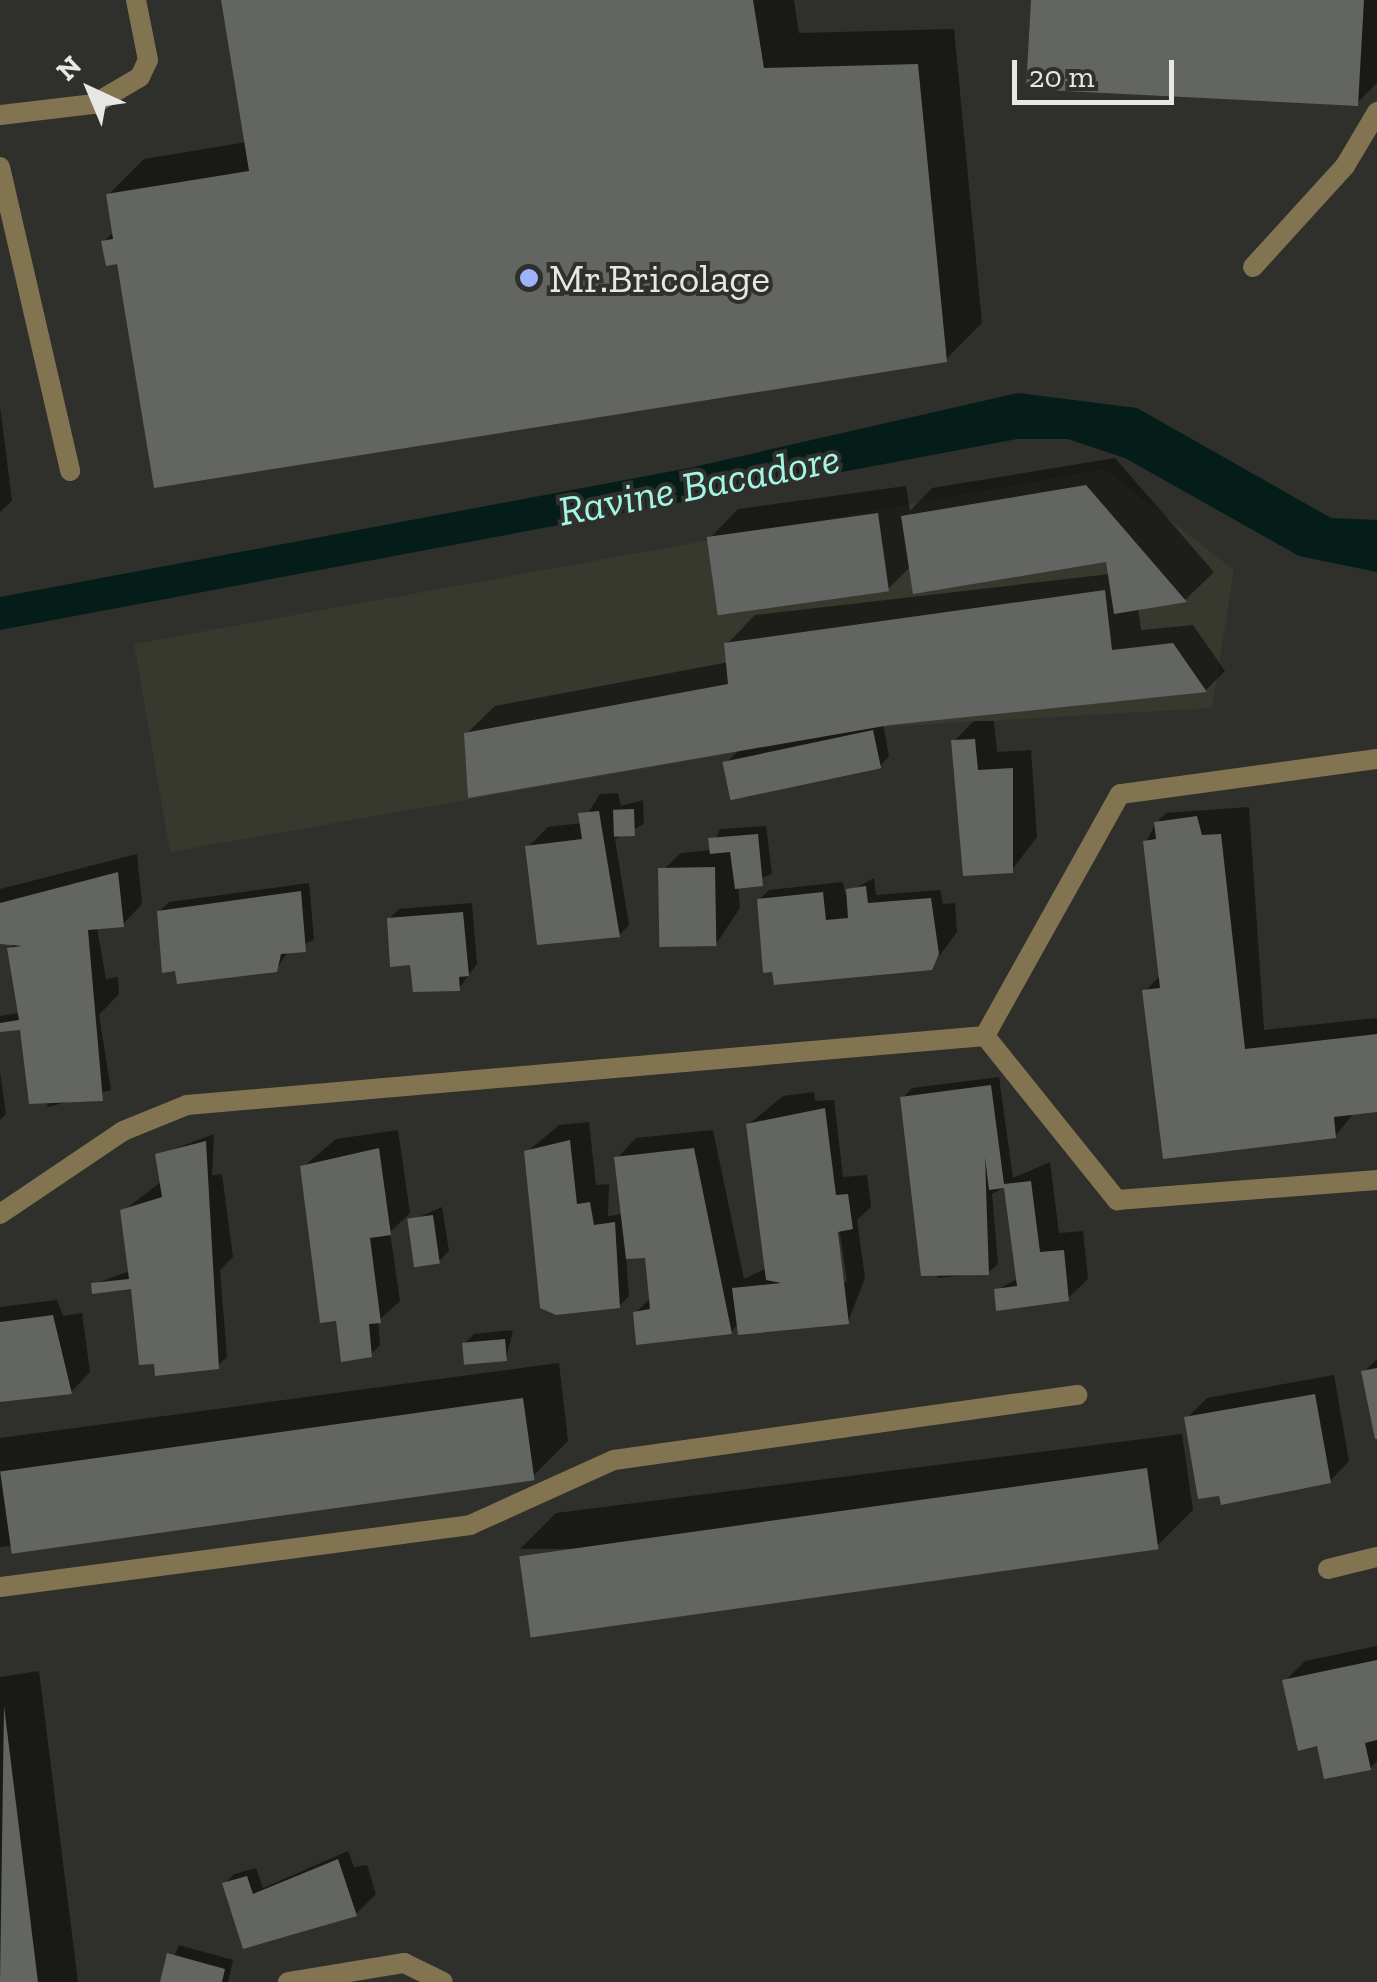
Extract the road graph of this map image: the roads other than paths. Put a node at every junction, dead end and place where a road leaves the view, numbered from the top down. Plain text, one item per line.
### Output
1 (136, 0) edge
2 (1377, 112) edge
3 (0, 115) edge
4 (0, 167) edge
5 (1253, 267) dead end
6 (70, 471) dead end
7 (1377, 759) edge
8 (985, 1036) junction
9 (1377, 1180) edge
10 (0, 1214) edge
11 (1077, 1395) dead end
12 (1377, 1558) edge
13 (1328, 1569) dead end
14 (0, 1587) edge
15 (288, 1982) edge
16 (443, 1982) edge

1 - 3 street
2 - 5 street
4 - 6 street
7 - 8 street
8 - 9 street
8 - 10 street
11 - 14 street
12 - 13 street
15 - 16 street

